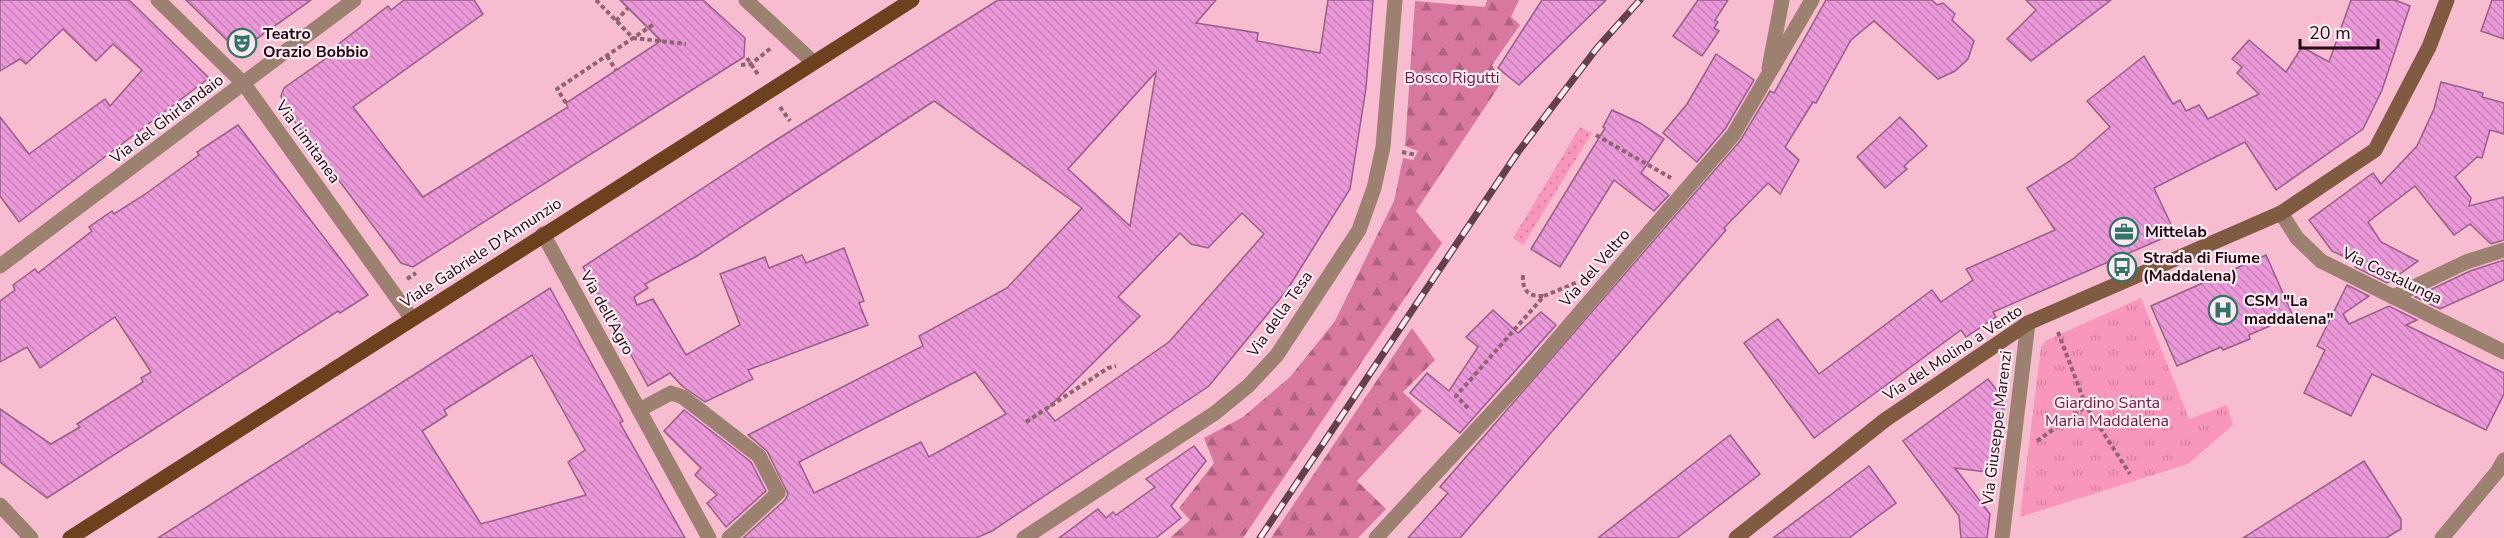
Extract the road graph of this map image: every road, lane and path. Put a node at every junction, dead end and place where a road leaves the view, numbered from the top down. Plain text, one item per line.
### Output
1 (158, 0) edge
2 (354, 0) edge
3 (596, 0) edge
4 (746, 0) edge
5 (912, 0) edge
6 (1395, 0) edge
7 (1782, 0) edge
8 (1812, 0) edge
9 (2447, 0) edge
10 (628, 8) dead end
11 (616, 21) junction
12 (654, 24) dead end
13 (633, 38) junction
14 (686, 44) dead end
15 (607, 56) junction
16 (813, 62) junction
17 (616, 70) dead end
18 (1766, 83) junction
19 (244, 84) junction
20 (566, 103) dead end
21 (1596, 135) dead end
22 (1398, 151) dead end
23 (1416, 155) dead end
24 (1688, 188) junction
25 (2281, 213) junction
26 (543, 234) junction
27 (2504, 250) edge
28 (0, 266) edge
29 (1523, 275) dead end
30 (1579, 281) dead end
31 (1544, 296) junction
32 (2393, 297) junction
33 (412, 319) junction
34 (2028, 323) junction
35 (2058, 332) dead end
36 (2504, 352) edge
37 (1116, 366) dead end
38 (2086, 406) junction
39 (639, 410) junction
40 (1026, 422) dead end
41 (1483, 422) junction
42 (2037, 441) dead end
43 (2504, 460) edge
44 (2130, 474) dead end
45 (0, 505) edge
46 (31, 538) edge
47 (70, 538) edge
48 (709, 538) edge
49 (729, 538) edge
50 (1024, 538) edge
51 (1376, 538) edge
52 (1736, 538) edge
53 (2002, 538) edge
54 (2442, 538) edge

1 - 19 street, Via Limitanea
2 - 19 street, Via del Ghirlandaio
3 - 11 path
4 - 16 street
5 - 16 main road, Viale Gabriele D'Annunzio
6 - 50 street, Via della Tesa
7 - 18 street
8 - 18 street, Via del Veltro
9 - 25 main road, Via del Molino a Vento
10 - 11 path
11 - 13 path
12 - 13 path
13 - 14 path
13 - 15 path
15 - 17 path
15 - 20 path
16 - 26 main road, Viale Gabriele D'Annunzio
18 - 24 street, Via del Veltro
19 - 28 street, Via del Ghirlandaio
19 - 33 street, Via Limitanea
21 - 24 path
22 - 23 path
24 - 41 street, Via del Veltro
25 - 32 street, Via Costalunga
25 - 34 main road, Via del Molino a Vento
26 - 33 main road, Viale Gabriele D'Annunzio
26 - 39 street, Via dell'Agro
27 - 32 street
29 - 31 path
30 - 31 path
31 - 41 path
32 - 36 street, Via Costalunga
33 - 47 main road, Viale Gabriele D'Annunzio
34 - 52 main road, Via del Molino a Vento
34 - 53 street, Via Giuseppe Marenzi
35 - 38 path
37 - 40 path
38 - 42 path
38 - 44 path
39 - 48 street, Via dell'Agro
39 - 49 street
41 - 51 street, Via del Veltro
43 - 54 street
45 - 46 street

